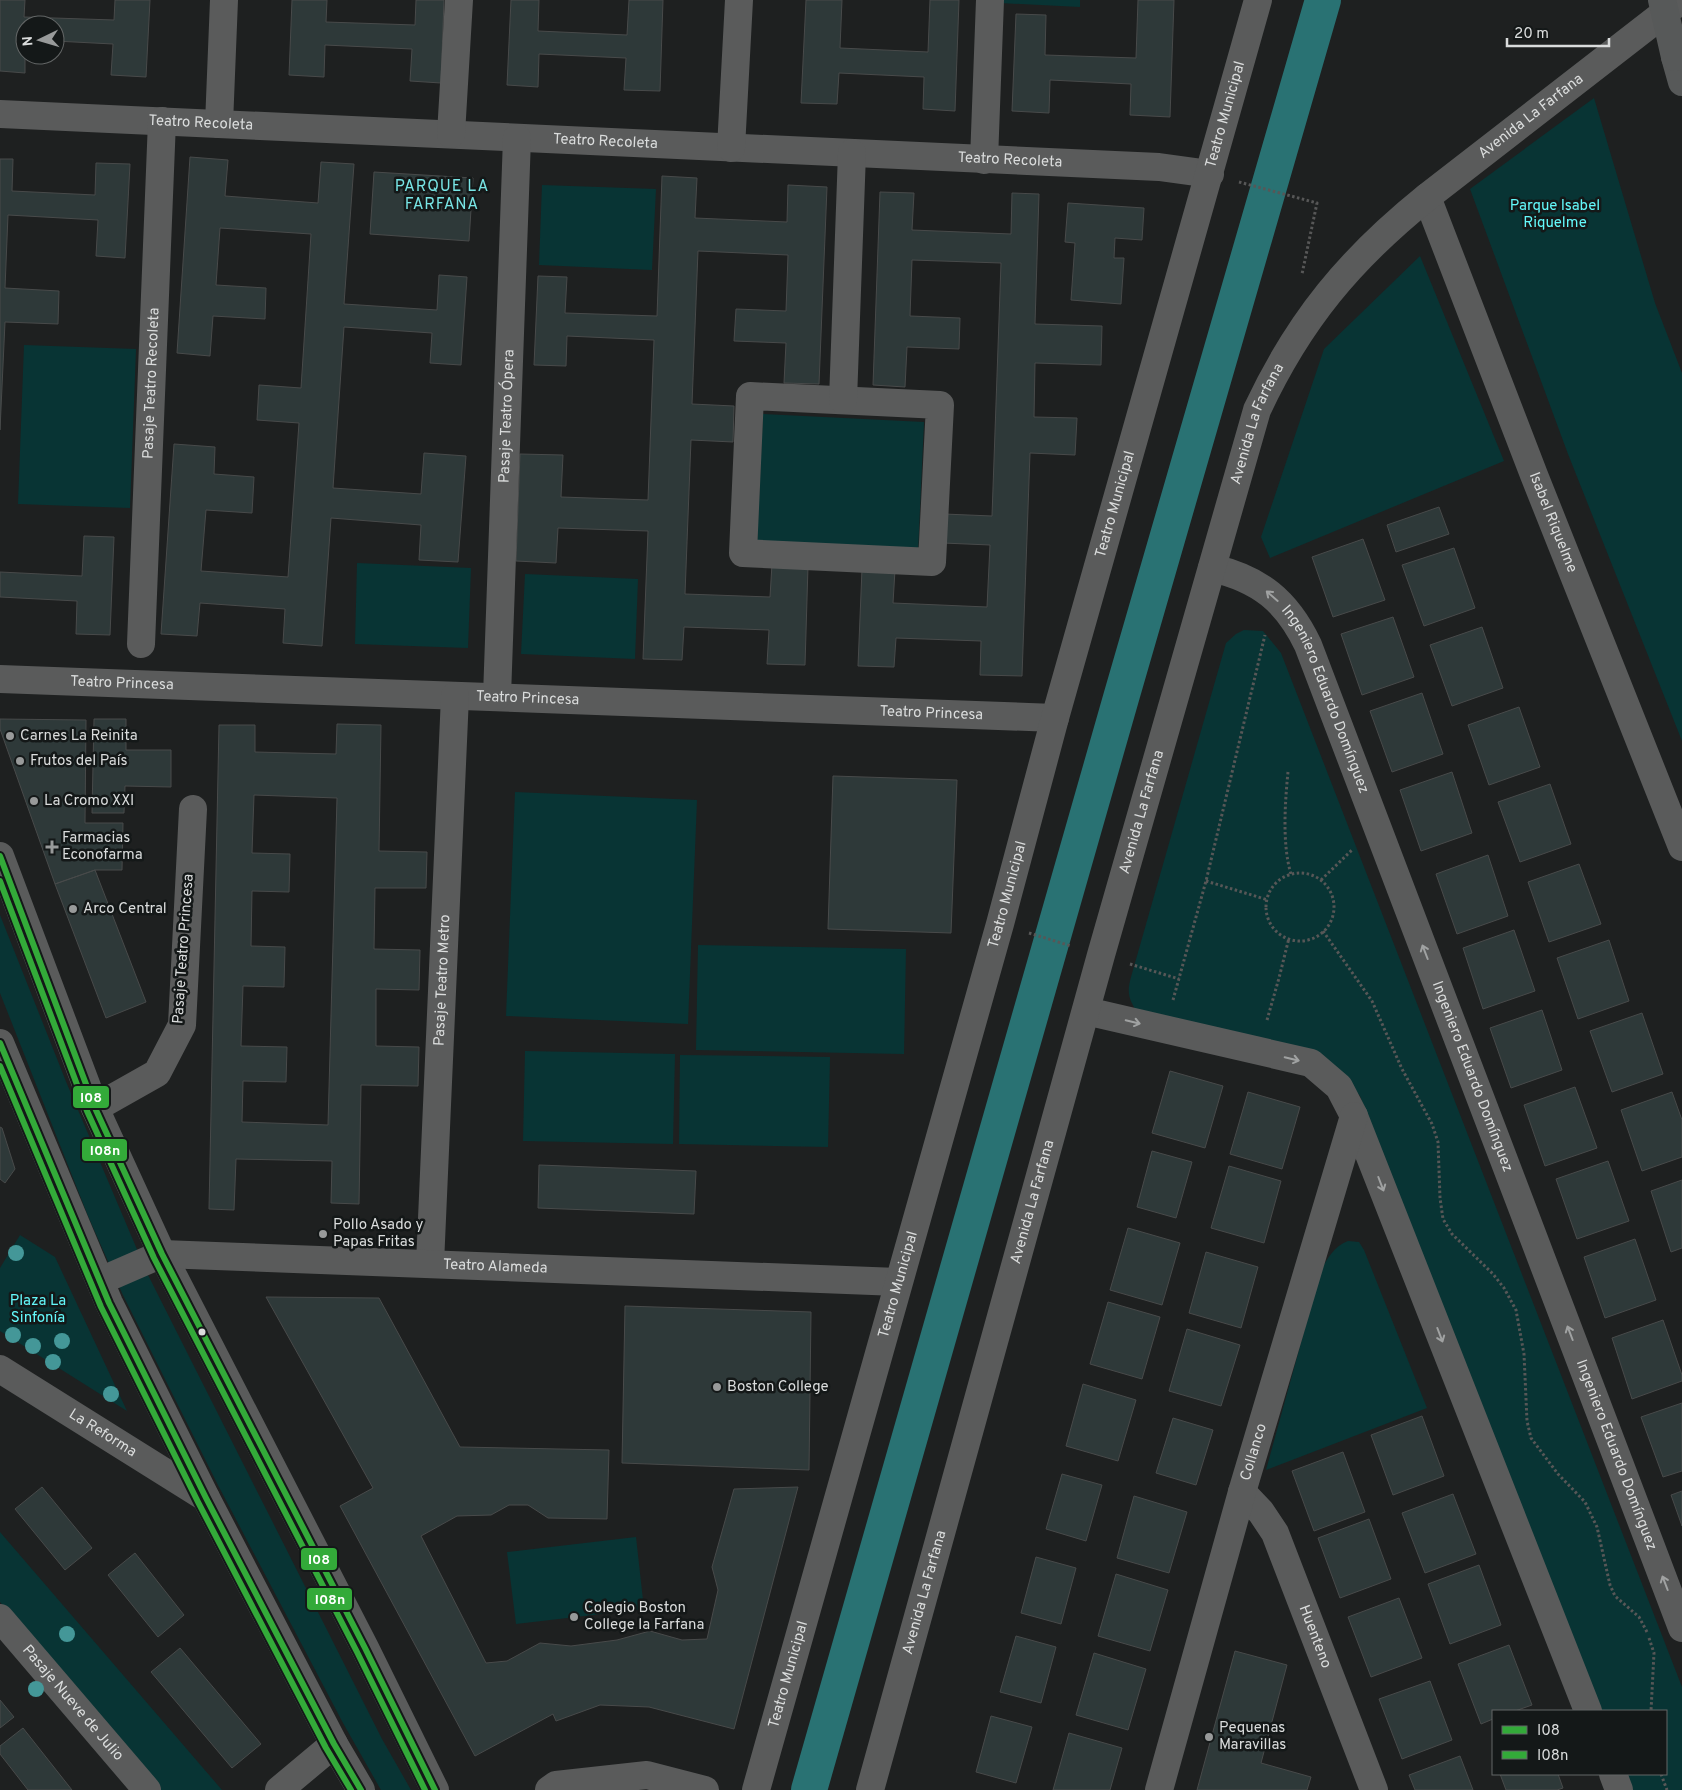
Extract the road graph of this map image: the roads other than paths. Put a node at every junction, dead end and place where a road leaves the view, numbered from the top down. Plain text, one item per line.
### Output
1 (224, 0) edge
2 (459, 0) edge
3 (739, 0) edge
4 (990, 0) edge
5 (1258, 0) edge
6 (1662, 0) edge
7 (1680, 0) edge
8 (1679, 69) edge
9 (0, 114) edge
10 (162, 121) junction
11 (219, 124) junction
12 (451, 134) junction
13 (517, 138) junction
14 (731, 148) junction
15 (852, 153) junction
16 (984, 160) junction
17 (1210, 174) junction
18 (1427, 198) junction
19 (843, 400) junction
20 (1212, 568) junction
21 (142, 644) dead end
22 (0, 678) edge
23 (455, 696) junction
24 (497, 696) junction
25 (1055, 718) junction
26 (192, 809) dead end
27 (1682, 847) edge
28 (0, 856) edge
29 (1086, 1011) junction
30 (0, 1043) edge
31 (8, 1081) edge
32 (95, 1108) junction
33 (1354, 1116) junction
34 (162, 1254) junction
35 (430, 1264) junction
36 (100, 1281) junction
37 (898, 1282) junction
38 (0, 1369) edge
39 (1242, 1492) junction
40 (206, 1498) junction
41 (0, 1618) edge
42 (1682, 1628) edge
43 (1588, 1710) edge
44 (334, 1744) junction
45 (1613, 1775) edge
46 (147, 1790) edge
47 (279, 1790) edge
48 (361, 1790) edge
49 (435, 1790) edge
50 (549, 1790) edge
51 (705, 1790) edge
52 (756, 1790) edge
53 (870, 1790) edge
54 (1159, 1790) edge
55 (1374, 1790) edge
56 (1619, 1790) edge

1 - 11 street
2 - 12 street
3 - 14 street
4 - 16 street
5 - 17 street, Teatro Municipal
6 - 8 highway, bridge
7 - 18 street, Avenida La Farfana
9 - 10 street, Teatro Recoleta
10 - 11 street, Teatro Recoleta
10 - 21 street, Pasaje Teatro Recoleta
11 - 12 street, Teatro Recoleta
12 - 13 street, Teatro Recoleta
13 - 14 street, Teatro Recoleta
13 - 24 street, Pasaje Teatro Ópera
14 - 15 street, Teatro Recoleta
15 - 16 street, Teatro Recoleta
15 - 19 street
16 - 17 street, Teatro Recoleta
17 - 25 street, Teatro Municipal
18 - 20 street, Avenida La Farfana
18 - 27 street, Isabel Riquelme
19 - 19 street
20 - 29 street, Avenida La Farfana
42 -> 20 street, Ingeniero Eduardo Domínguez
22 - 23 street, Teatro Princesa
23 - 24 street, Teatro Princesa
23 - 35 street, Pasaje Teatro Metro
24 - 25 street, Teatro Princesa
25 - 37 street, Teatro Municipal
26 - 32 street, Pasaje Teatro Princesa
28 - 32 street
29 -> 33 street
29 - 53 street, Avenida La Farfana
30 - 31 street
31 - 36 street
32 - 34 street
33 - 39 street, Collanco
33 -> 43 street
34 - 35 street, Teatro Alameda
34 - 36 street, Teatro Alameda
34 - 49 street
35 - 37 street, Teatro Alameda
36 - 40 street
37 - 52 street, Teatro Municipal
38 - 40 street, La Reforma
39 - 54 street, Collanco
39 - 55 street, Huenteno
40 - 44 street
41 - 46 street, Pasaje Nueve de Julio
44 - 47 street
44 - 48 street
45 - 56 street
50 - 51 street

